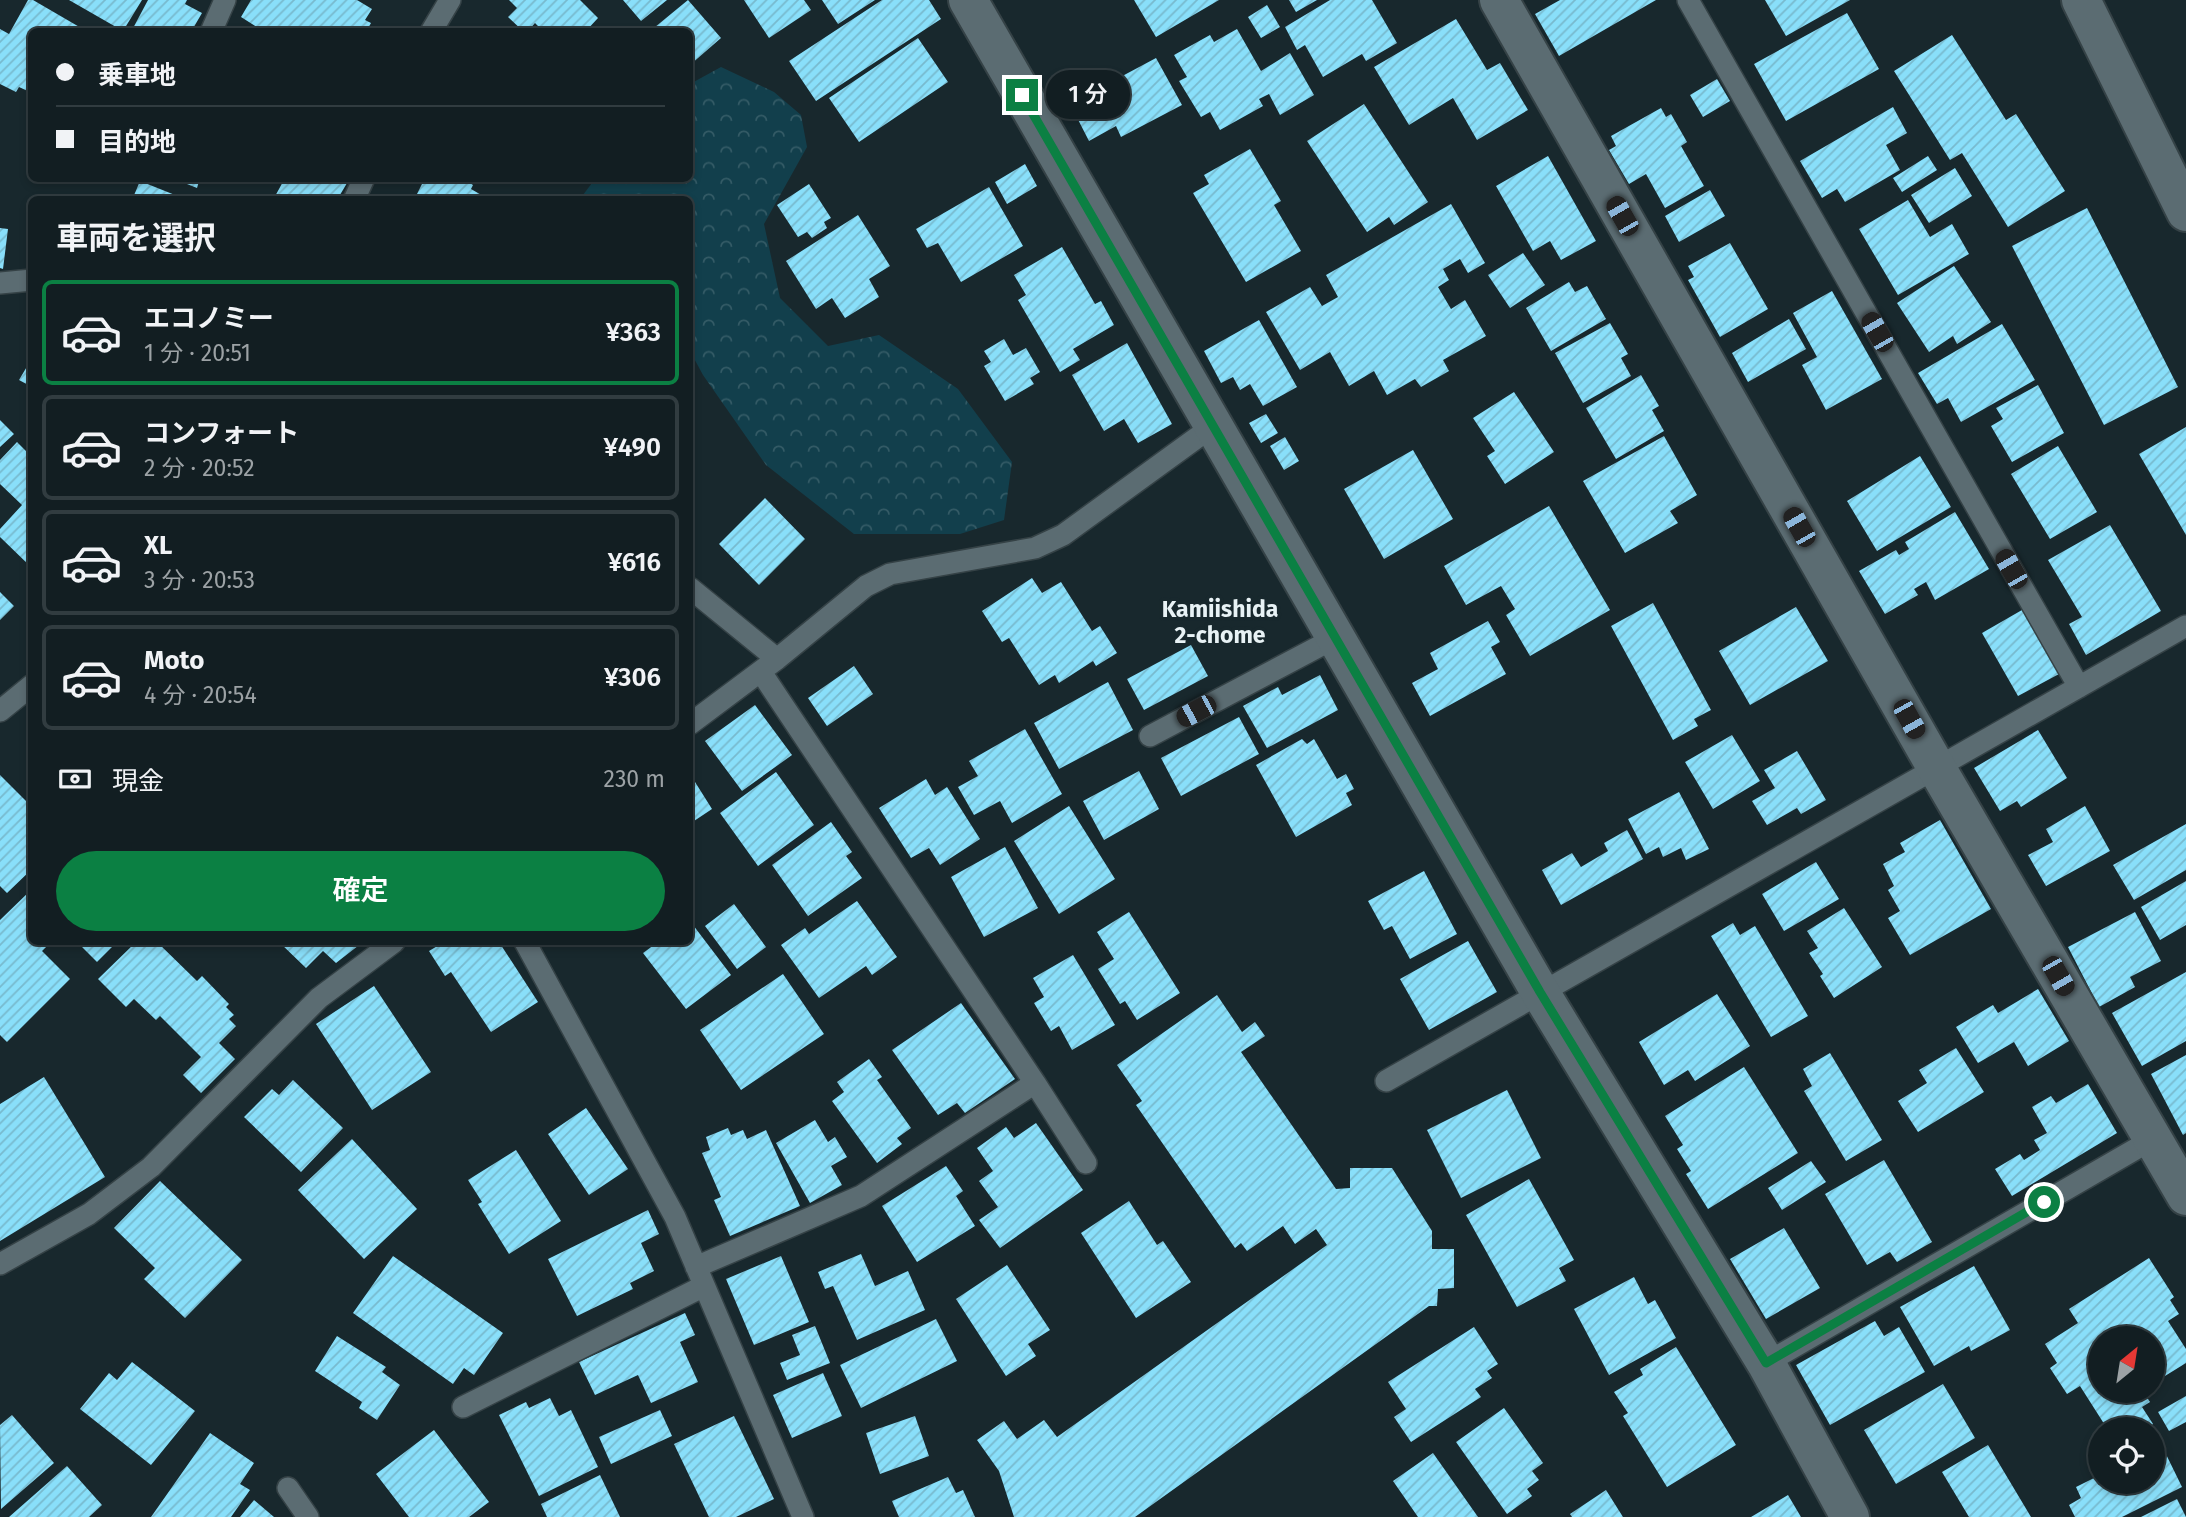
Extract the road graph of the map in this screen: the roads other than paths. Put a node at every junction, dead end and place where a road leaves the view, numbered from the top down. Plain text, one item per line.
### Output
1 (225, 0) edge
2 (450, 0) edge
3 (968, 0) edge
4 (1499, 0) edge
5 (1688, 0) edge
6 (2081, 0) edge
7 (213, 28) edge
8 (433, 28) edge
9 (2186, 212) edge
10 (28, 280) edge
11 (0, 283) edge
12 (1213, 426) junction
13 (693, 591) edge
14 (2186, 626) edge
15 (1335, 638) junction
16 (769, 666) junction
17 (2079, 687) junction
18 (28, 688) edge
19 (0, 711) edge
20 (693, 722) edge
21 (1150, 736) dead end
22 (1936, 767) junction
23 (390, 945) edge
24 (527, 945) edge
25 (1540, 992) junction
26 (1386, 1081) dead end
27 (1035, 1083) junction
28 (2153, 1139) junction
29 (1086, 1163) dead end
30 (2186, 1196) edge
31 (0, 1264) edge
32 (700, 1277) junction
33 (1766, 1363) junction
34 (463, 1407) dead end
35 (288, 1488) dead end
36 (308, 1517) edge
37 (801, 1517) edge
38 (1850, 1517) edge

1 - 7 lane
2 - 8 lane
3 - 12 street
4 - 22 street
5 - 17 lane
6 - 9 street
10 - 11 lane
12 - 15 street
12 - 16 lane
13 - 16 lane
14 - 17 lane
15 - 21 lane
15 - 25 street
16 - 20 lane
16 - 27 lane
17 - 22 lane
18 - 19 lane
22 - 25 lane
22 - 28 street
23 - 31 lane
24 - 32 lane
25 - 26 lane
25 - 33 street
27 - 29 lane
27 - 32 lane
28 - 30 street
28 - 33 lane
32 - 34 lane
32 - 37 lane
33 - 38 street
35 - 36 lane

